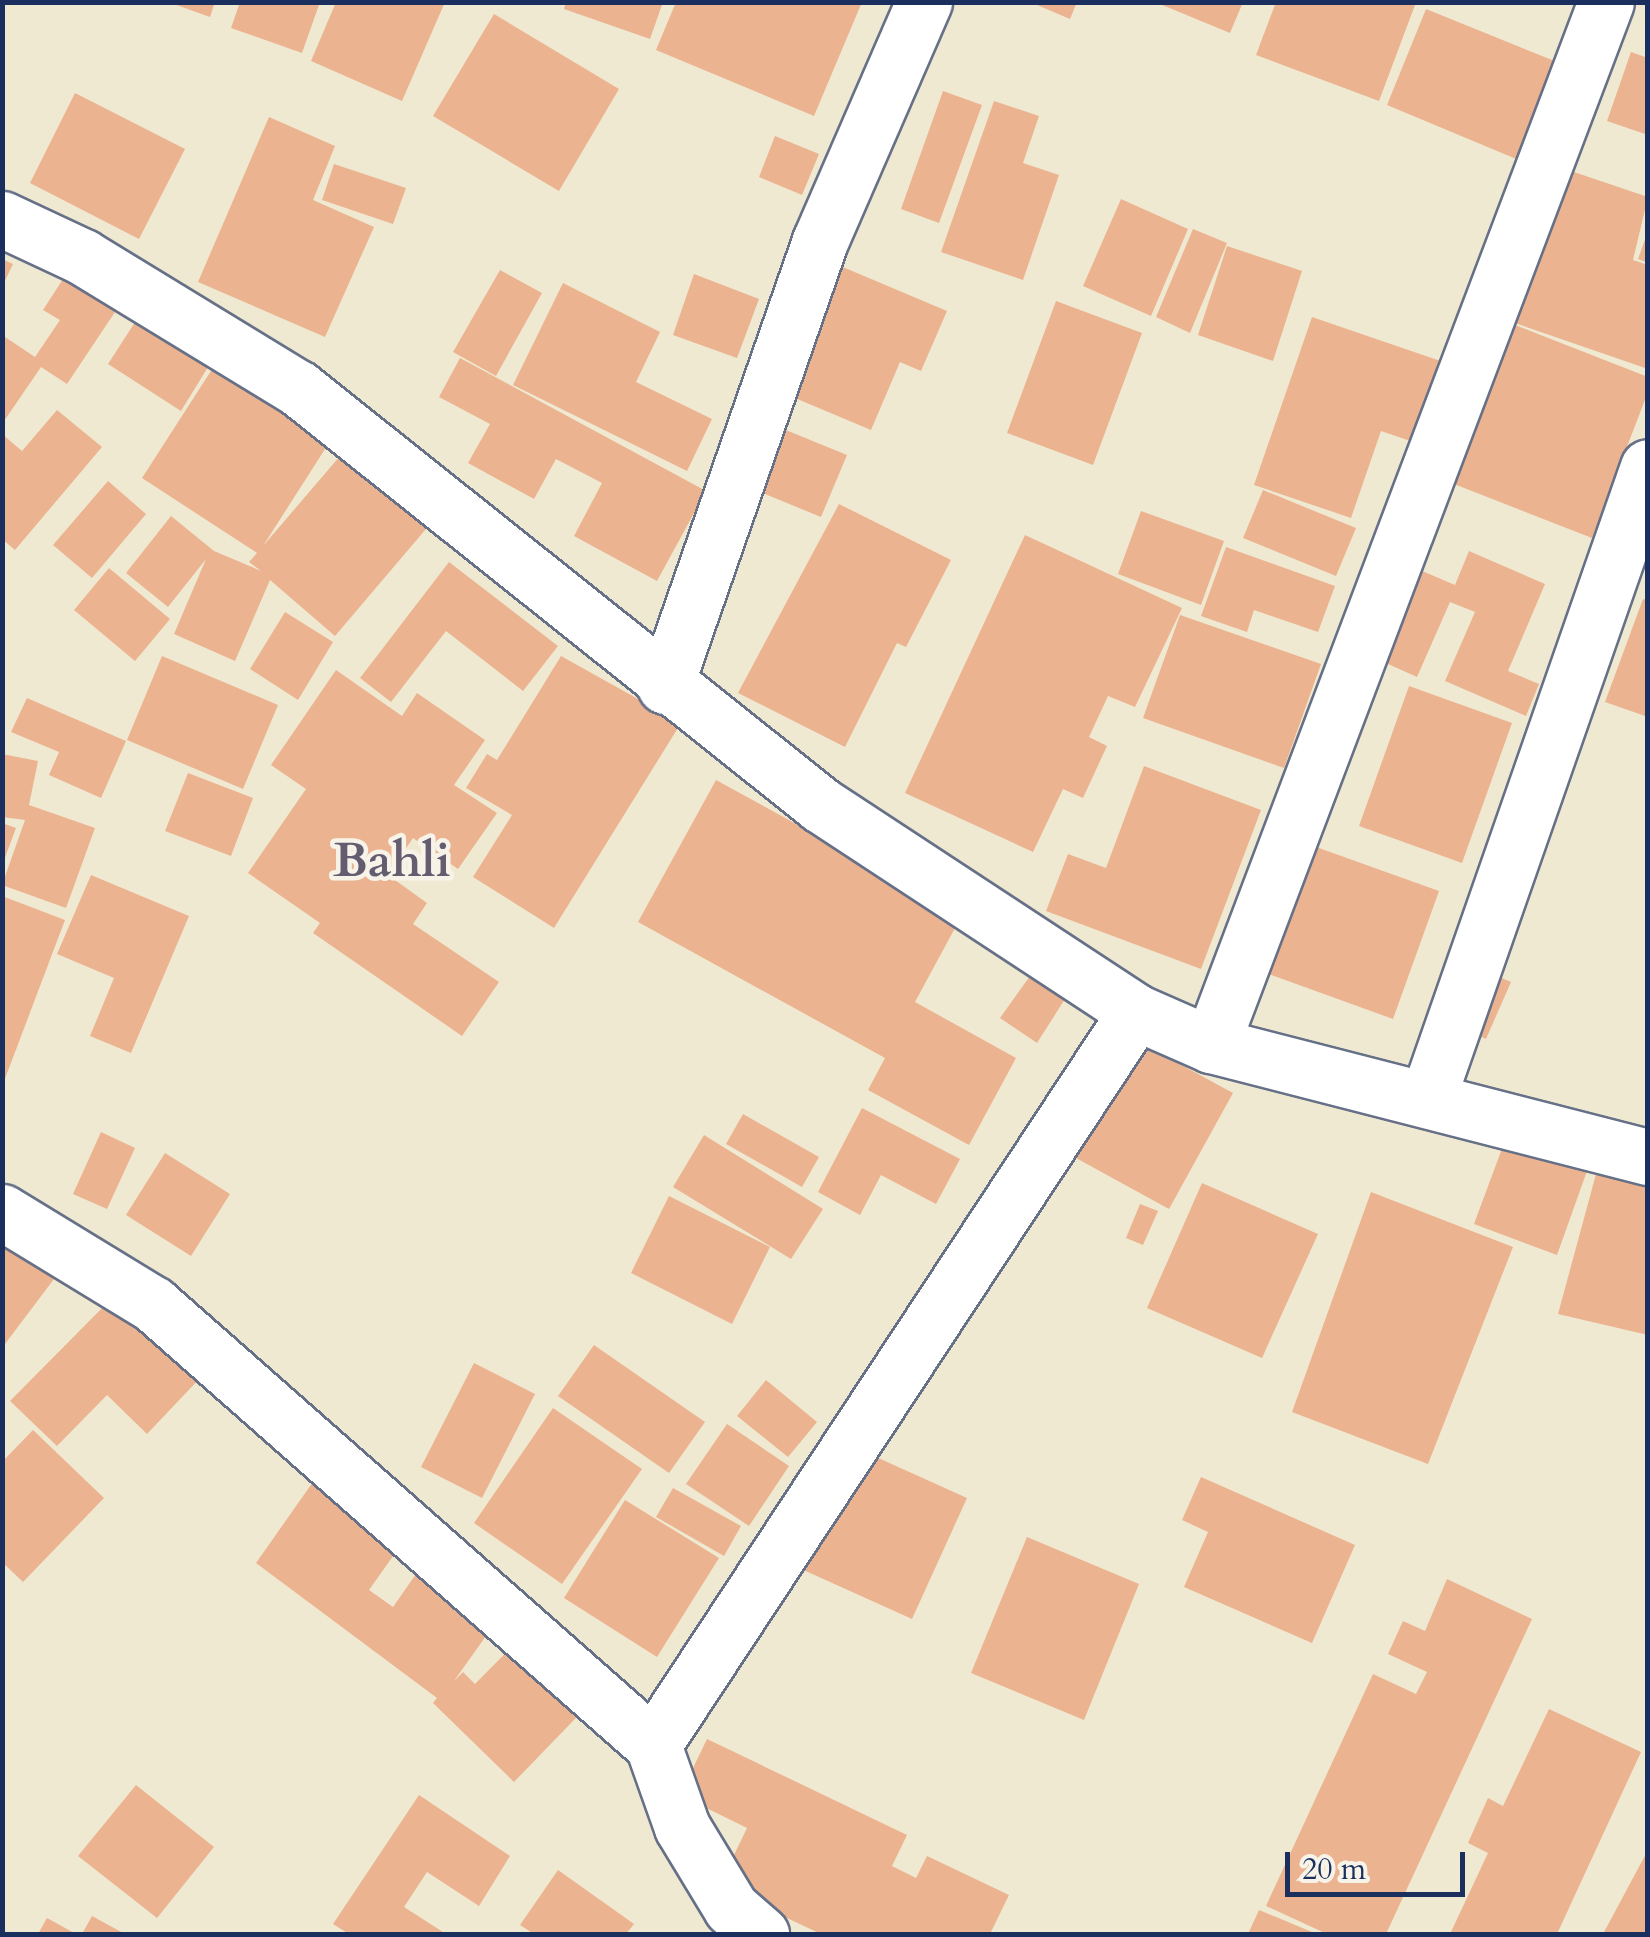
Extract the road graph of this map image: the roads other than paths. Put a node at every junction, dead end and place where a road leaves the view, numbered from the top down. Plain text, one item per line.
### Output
1 (924, 2) edge
2 (1606, 2) edge
3 (2, 218) edge
4 (1648, 467) edge
5 (665, 686) junction
6 (1136, 1012) junction
7 (1210, 1045) junction
8 (1428, 1097) junction
9 (1648, 1157) edge
10 (2, 1212) edge
11 (654, 1744) junction
12 (761, 1934) edge

1 - 5 street
2 - 7 street
3 - 5 street
4 - 8 street
5 - 6 street
6 - 7 street
6 - 11 street
7 - 8 street
8 - 9 street
10 - 11 street
11 - 12 street

